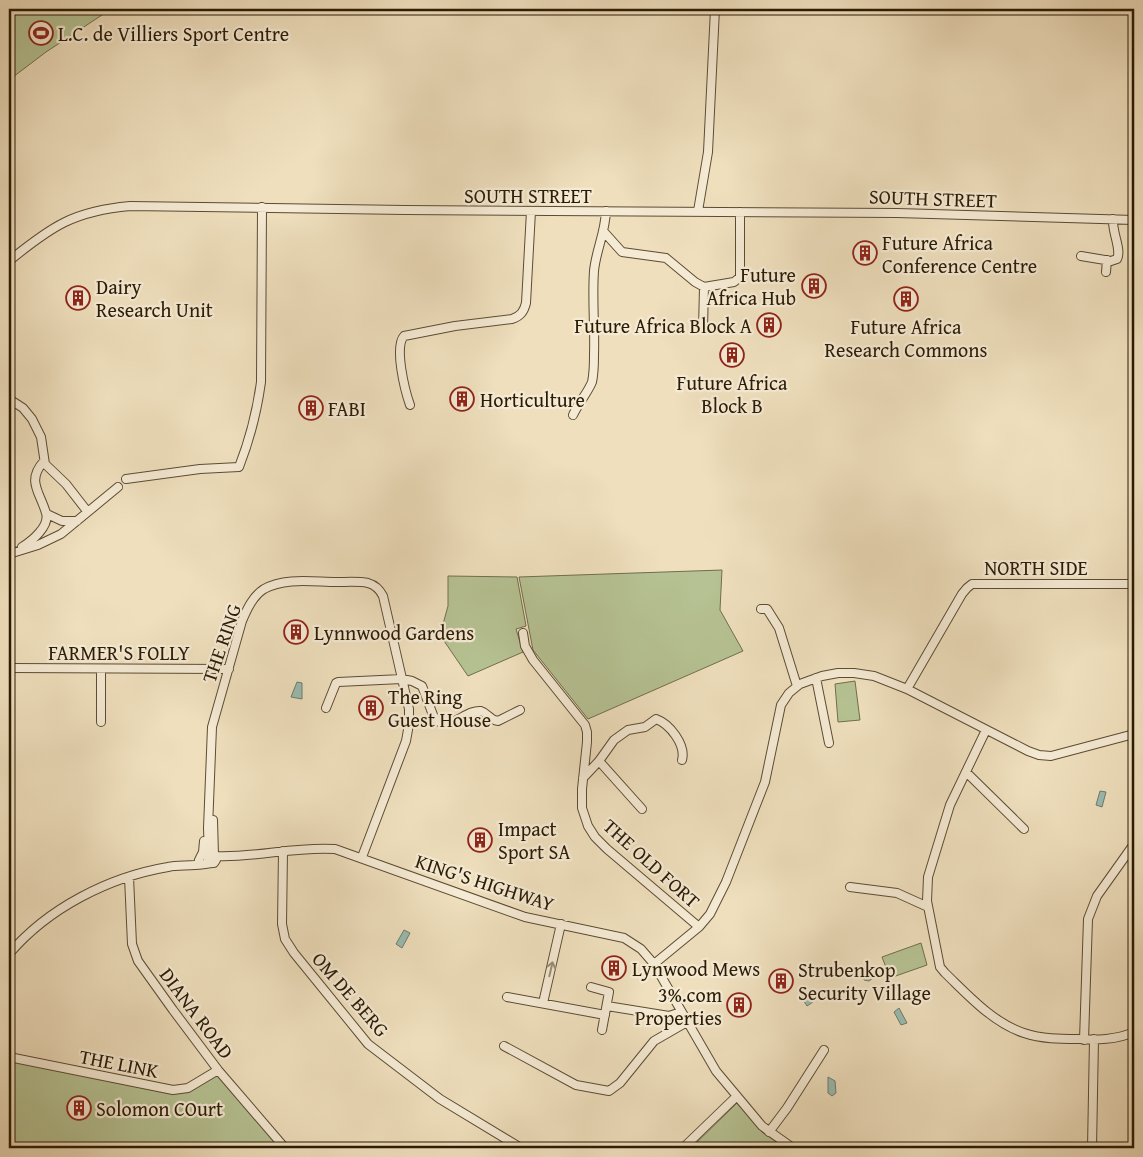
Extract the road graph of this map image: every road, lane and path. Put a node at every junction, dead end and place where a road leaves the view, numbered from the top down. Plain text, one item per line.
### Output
1 (715, 9) edge
2 (262, 207) junction
3 (531, 211) junction
4 (606, 211) junction
5 (698, 211) junction
6 (740, 212) junction
7 (1113, 219) junction
8 (1134, 220) edge
9 (604, 232) junction
10 (1081, 256) dead end
11 (1107, 260) junction
12 (9, 261) edge
13 (1106, 272) dead end
14 (704, 287) junction
15 (703, 329) dead end
16 (9, 399) edge
17 (410, 405) dead end
18 (573, 415) dead end
19 (44, 462) junction
20 (126, 479) dead end
21 (118, 487) dead end
22 (87, 511) junction
23 (47, 514) junction
24 (78, 521) junction
25 (12, 553) edge
26 (1134, 584) edge
27 (761, 609) dead end
28 (524, 633) dead end
29 (9, 668) edge
30 (100, 669) junction
31 (229, 669) junction
32 (816, 678) junction
33 (402, 679) junction
34 (797, 686) junction
35 (907, 689) junction
36 (326, 708) dead end
37 (520, 710) dead end
38 (101, 722) dead end
39 (986, 730) junction
40 (1134, 734) edge
41 (829, 743) dead end
42 (682, 760) dead end
43 (599, 761) junction
44 (966, 772) junction
45 (583, 778) junction
46 (642, 809) dead end
47 (211, 818) junction
48 (1024, 830) dead end
49 (1134, 844) edge
50 (283, 851) junction
51 (212, 858) junction
52 (362, 858) junction
53 (198, 860) junction
54 (181, 865) junction
55 (129, 877) junction
56 (850, 887) dead end
57 (928, 907) junction
58 (561, 924) junction
59 (699, 927) junction
60 (9, 954) edge
61 (654, 964) junction
62 (591, 987) dead end
63 (507, 997) dead end
64 (543, 1004) junction
65 (606, 1006) junction
66 (681, 1012) junction
67 (605, 1015) junction
68 (687, 1022) junction
69 (602, 1030) dead end
70 (1134, 1032) edge
71 (1094, 1039) junction
72 (1084, 1040) junction
73 (504, 1046) dead end
74 (824, 1050) dead end
75 (9, 1057) edge
76 (218, 1070) junction
77 (737, 1096) junction
78 (769, 1132) junction
79 (286, 1148) edge
80 (521, 1148) edge
81 (682, 1148) edge
82 (793, 1148) edge
83 (1092, 1148) edge

1 - 5 street
2 - 3 street, SOUTH STREET
2 - 12 street, SOUTH STREET
2 - 20 street
3 - 4 street, SOUTH STREET
3 - 17 street
4 - 5 street, SOUTH STREET
4 - 9 street
5 - 6 street, SOUTH STREET
6 - 7 street, SOUTH STREET
6 - 14 street
7 - 8 street, SOUTH STREET
7 - 11 street
9 - 14 street
9 - 18 street
10 - 11 street
11 - 13 street
14 - 15 street
16 - 19 street
19 - 22 street
19 - 23 street
21 - 22 street
22 - 24 street
23 - 24 street
23 - 25 street
24 - 25 street
26 - 35 street, NORTH SIDE
27 - 34 street
28 - 45 street, THE OLD FORT
29 - 30 street, FARMER'S FOLLY
30 - 31 street, FARMER'S FOLLY
30 - 38 street
31 - 33 street, THE RING
31 - 47 street, THE RING
32 - 34 street
32 - 35 street
32 - 41 street
33 - 36 street
33 - 37 street
33 - 52 street, THE RING
34 - 59 street
35 - 39 street
39 - 40 street
39 - 44 street
42 - 43 street
43 - 45 street
43 - 46 street
44 - 48 street
44 - 57 street
45 - 59 street, THE OLD FORT
47 - 51 street, THE RING
47 - 53 street
49 - 72 street
50 - 51 street, KING'S HIGHWAY
50 - 52 street, KING'S HIGHWAY
50 - 80 street, OM DE BERG
51 - 53 street, KING'S HIGHWAY
51 - 54 street, KING'S HIGHWAY
52 - 58 street, KING'S HIGHWAY
53 - 54 street, KING'S HIGHWAY
54 - 55 street, KING'S HIGHWAY
55 - 60 street, KING'S HIGHWAY
55 - 76 street, DIANA ROAD
56 - 57 street
57 - 72 street
58 - 61 street, KING'S HIGHWAY
64 -> 58 street
59 - 61 street
61 - 66 street, KING'S HIGHWAY
62 - 65 street
63 - 64 street
64 - 67 street
65 - 66 street
65 - 67 street
66 - 68 street, KING'S HIGHWAY
67 - 69 street
68 - 73 street
68 - 77 street, KING'S HIGHWAY
70 - 71 street
71 - 72 street
71 - 83 street
74 - 78 street
75 - 76 street, THE LINK
76 - 79 street, DIANA ROAD
77 - 78 street, KING'S HIGHWAY
77 - 81 street
78 - 82 street, KING'S HIGHWAY

